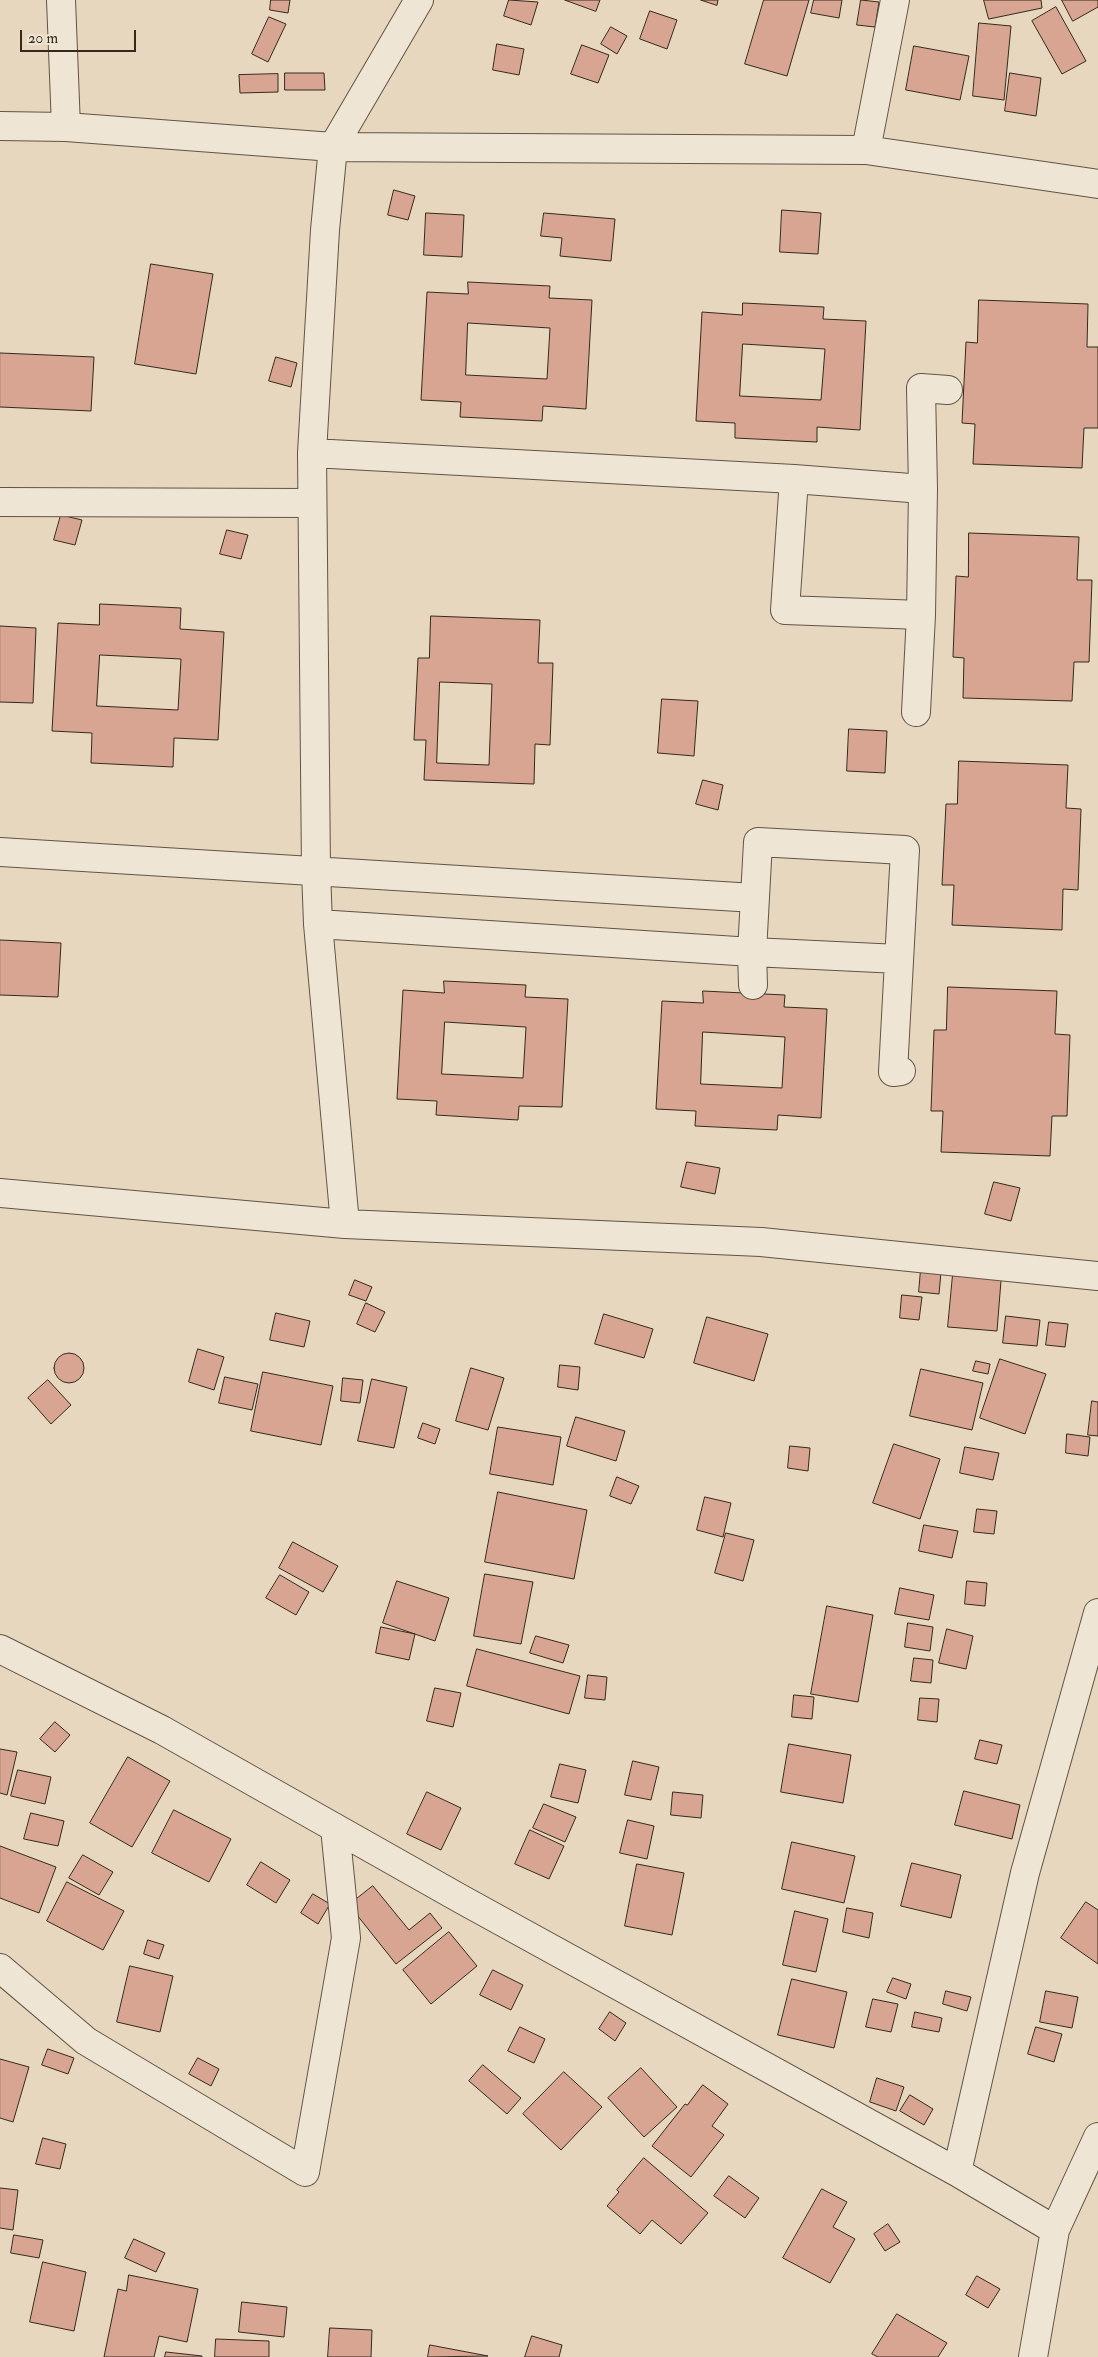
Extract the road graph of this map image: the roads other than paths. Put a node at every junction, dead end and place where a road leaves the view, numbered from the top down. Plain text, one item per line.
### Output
1 (61, 0) edge
2 (419, 0) edge
3 (895, 0) edge
4 (0, 126) edge
5 (66, 127) junction
6 (333, 148) junction
7 (866, 150) junction
8 (1098, 184) edge
9 (948, 390) dead end
10 (312, 453) junction
11 (794, 479) junction
12 (923, 489) junction
13 (0, 502) edge
14 (311, 504) junction
15 (921, 614) junction
16 (916, 712) dead end
17 (0, 852) edge
18 (316, 871) junction
19 (755, 898) junction
20 (318, 924) junction
21 (752, 952) junction
22 (899, 959) junction
23 (753, 985) dead end
24 (901, 1070) dead end
25 (0, 1193) edge
26 (345, 1224) junction
27 (1098, 1276) edge
28 (1098, 1613) edge
29 (0, 1649) edge
30 (335, 1828) junction
31 (0, 1968) edge
32 (1098, 2137) edge
33 (957, 2172) junction
34 (1055, 2230) junction
35 (1033, 2357) edge

1 - 5 street
2 - 6 street
3 - 7 street
4 - 5 street
5 - 6 street
6 - 7 street
6 - 10 street
7 - 8 street
9 - 12 street
10 - 11 street
10 - 14 street
11 - 12 street
11 - 15 street
12 - 15 street
13 - 14 street
14 - 18 street
15 - 16 street
17 - 18 street
18 - 19 street
18 - 20 street
19 - 21 street
19 - 22 street
20 - 21 street
20 - 26 street
21 - 22 street
21 - 23 street
22 - 24 street
25 - 26 street
26 - 27 street
28 - 33 street
29 - 30 street
30 - 31 street
30 - 33 street
32 - 34 street
33 - 34 street
34 - 35 street

